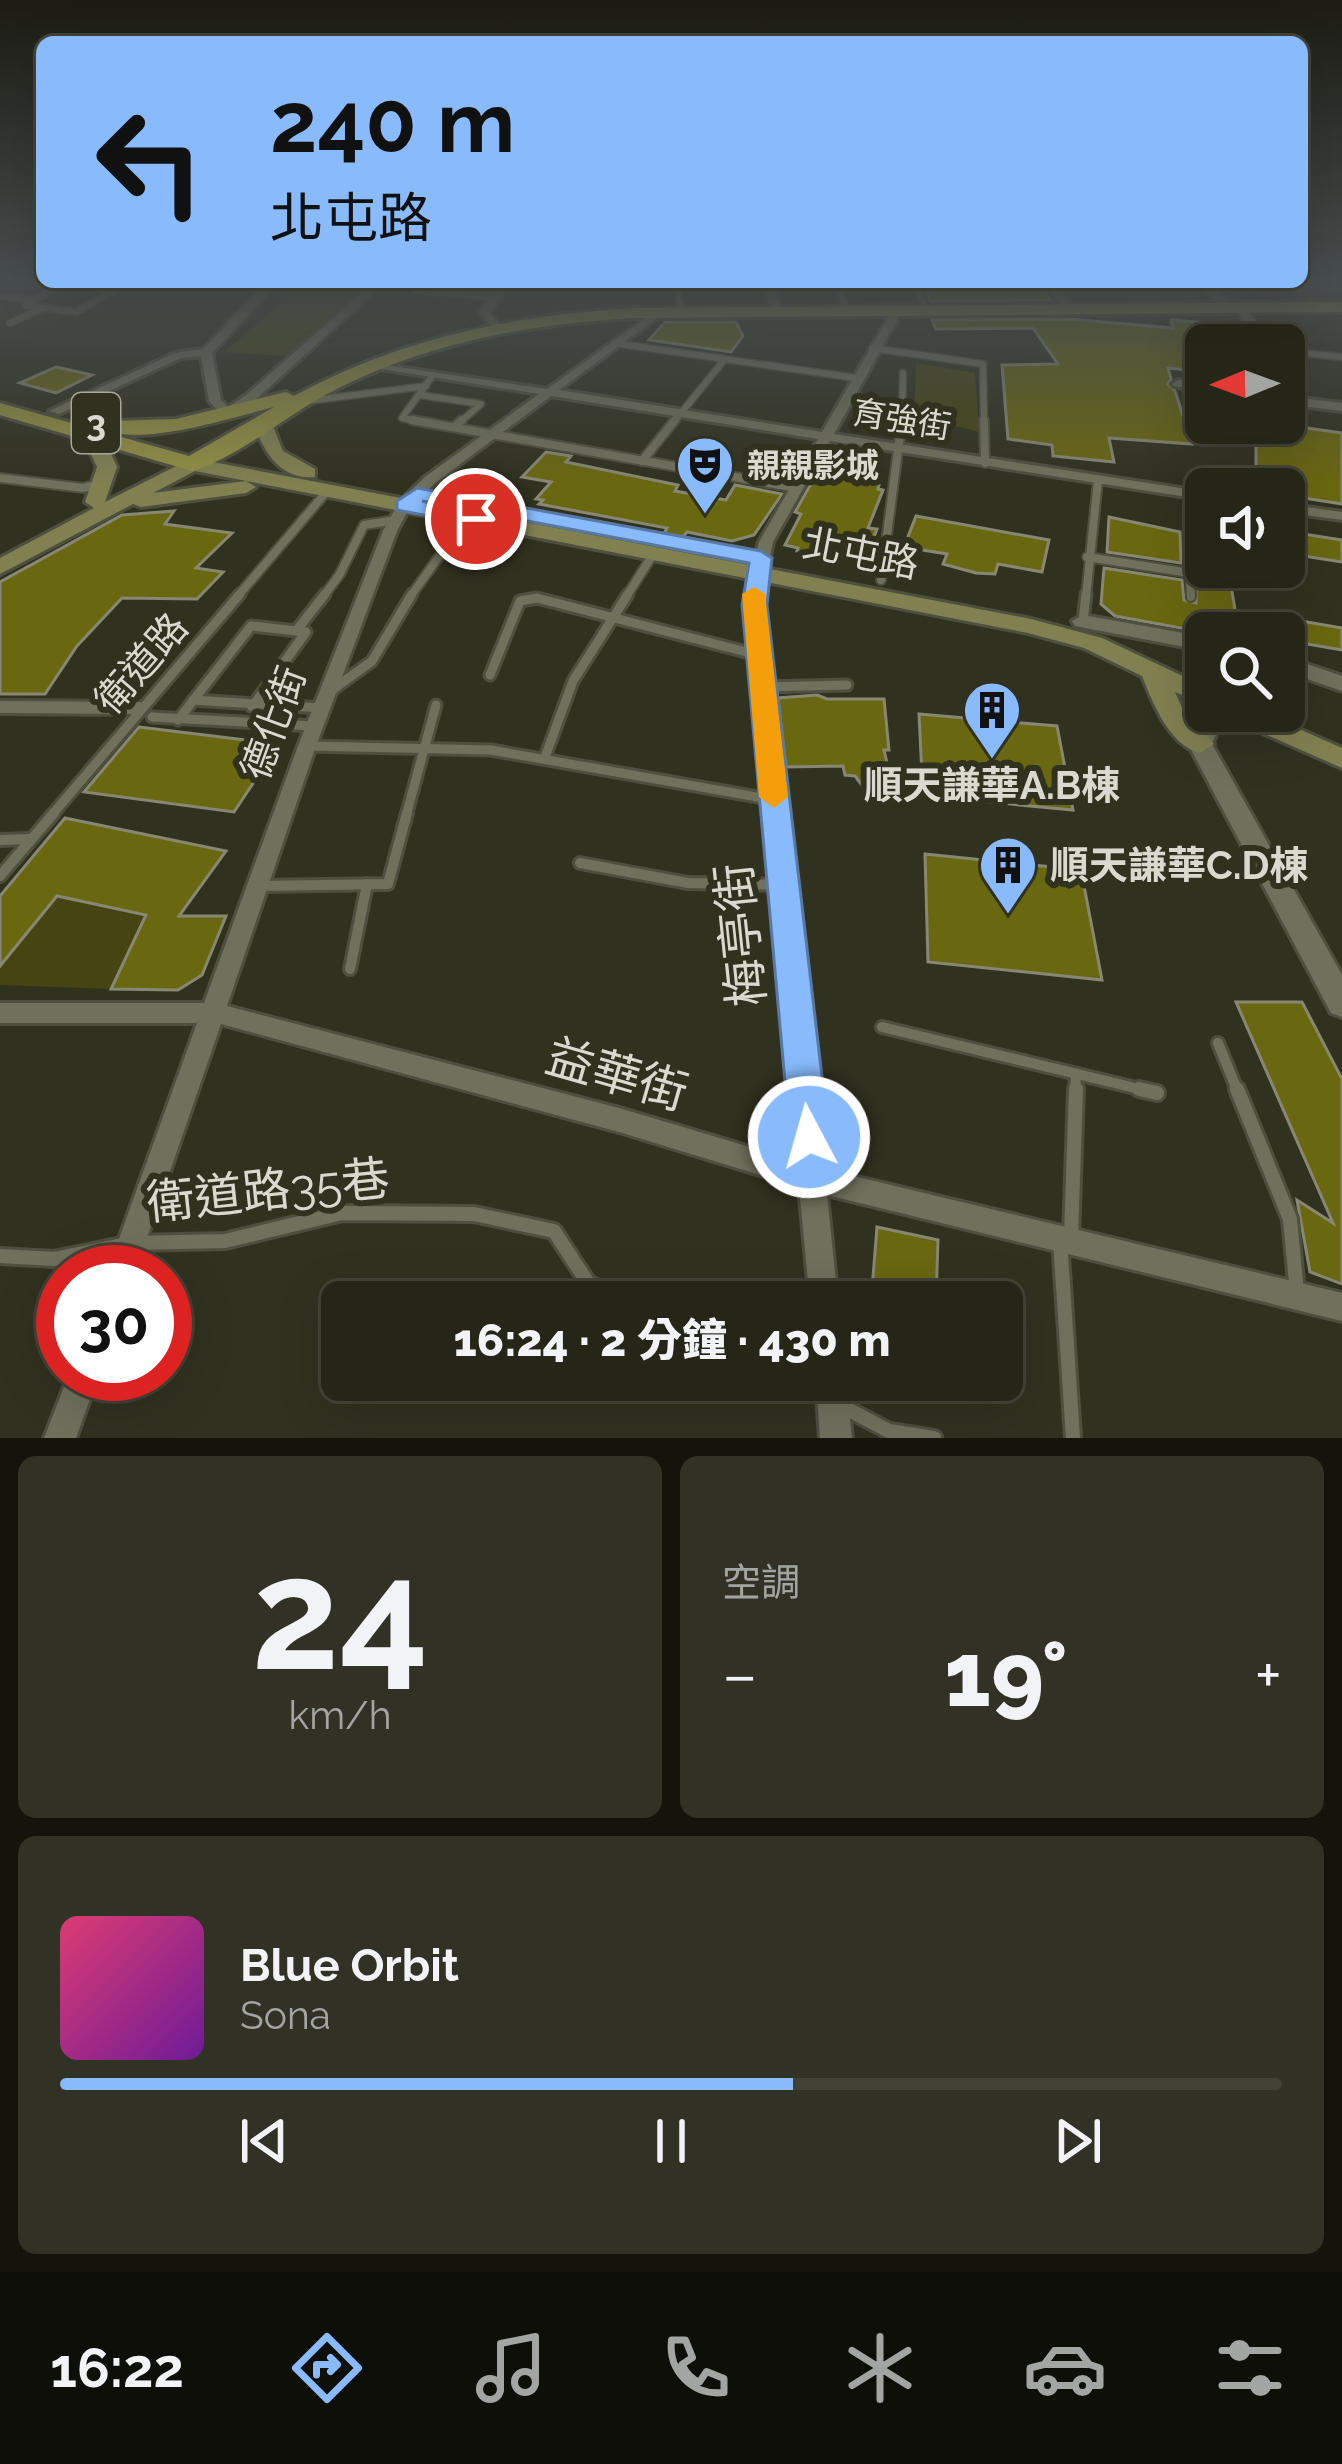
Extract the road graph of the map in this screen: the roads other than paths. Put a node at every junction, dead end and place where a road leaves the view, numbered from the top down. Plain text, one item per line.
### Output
1 (304, 350) edge
2 (391, 350) edge
3 (421, 350) edge
4 (606, 350) edge
5 (656, 350) edge
6 (871, 350) edge
7 (886, 350) edge
8 (206, 352) joint
9 (1305, 353) edge
10 (1342, 357) edge
11 (724, 360) junction
12 (375, 365) junction
13 (903, 373) dead end
14 (856, 378) junction
15 (430, 381) junction
16 (1178, 384) dead end
17 (1185, 385) edge
18 (548, 393) junction
19 (420, 395) junction
20 (0, 396) edge
21 (292, 400) junction
22 (1305, 403) edge
23 (1342, 407) edge
24 (0, 409) edge
25 (56, 411) junction
26 (681, 413) junction
27 (232, 419) junction
28 (263, 424) junction
29 (454, 427) junction
30 (103, 432) junction
31 (492, 434) junction
32 (823, 437) junction
33 (902, 449) junction
34 (193, 456) junction
35 (643, 461) junction
36 (985, 463) junction
37 (308, 473) junction
38 (0, 478) edge
39 (1098, 480) junction
40 (797, 488) junction
41 (328, 490) junction
42 (1185, 493) edge
43 (105, 497) junction
44 (406, 506) junction
45 (1305, 511) edge
46 (1342, 516) edge
47 (476, 519) junction
48 (0, 552) edge
49 (654, 553) junction
50 (1087, 557) junction
51 (760, 566) junction
52 (0, 567) edge
53 (1185, 572) edge
54 (881, 580) junction
55 (1191, 588) edge
56 (1191, 597) dead end
57 (611, 614) junction
58 (1083, 621) junction
59 (296, 631) junction
60 (1185, 640) edge
61 (760, 656) junction
62 (1305, 665) edge
63 (1185, 667) edge
64 (1305, 670) edge
65 (1342, 670) edge
66 (1153, 672) junction
67 (490, 675) dead end
68 (1342, 684) edge
69 (847, 686) dead end
70 (763, 687) junction
71 (1185, 687) edge
72 (193, 700) junction
73 (325, 700) junction
74 (436, 705) dead end
75 (252, 706) junction
76 (0, 707) edge
77 (146, 712) junction
78 (178, 720) junction
79 (1305, 724) edge
80 (1205, 732) edge
81 (1282, 732) edge
82 (311, 736) junction
83 (1342, 742) edge
84 (1200, 744) junction
85 (426, 746) junction
86 (551, 759) junction
87 (1342, 759) edge
88 (774, 800) junction
89 (29, 839) junction
90 (0, 840) edge
91 (580, 863) dead end
92 (0, 876) edge
93 (367, 884) junction
94 (260, 886) junction
95 (783, 886) junction
96 (350, 970) dead end
97 (1342, 1004) edge
98 (0, 1013) edge
99 (217, 1013) junction
100 (882, 1028) dead end
101 (1218, 1043) dead end
102 (1076, 1074) junction
103 (1156, 1093) dead end
104 (814, 1179) junction
105 (1066, 1239) junction
106 (132, 1243) junction
107 (0, 1256) edge
108 (587, 1281) edge
109 (822, 1281) edge
110 (1297, 1295) junction
111 (1342, 1307) edge
112 (74, 1401) edge
113 (833, 1401) edge
114 (847, 1401) edge
115 (60, 1438) edge
116 (836, 1438) edge
117 (934, 1438) edge
118 (1073, 1438) edge

1 - 27 street
2 - 21 main road
3 - 12 main road
4 - 18 street, 德化街
5 - 11 lane
6 - 14 street
7 - 36 lane
8 - 25 street
8 - 27 street
9 - 10 lane
11 - 14 lane
11 - 26 lane
12 - 15 street, 育強街
12 - 21 main road
13 - 33 lane
14 - 32 street
15 - 18 street, 育強街
15 - 19 lane
15 - 21 lane
16 - 17 street
18 - 26 street, 育強街
18 - 31 street, 德化街
19 - 29 lane
19 - 29 lane
20 - 25 main road, 北屯路 / 3
21 - 27 main road
21 - 28 main road
22 - 23 street
24 - 30 main road, 北屯路 / 3
25 - 30 main road, 北屯路 / 3
26 - 32 street, 育強街
26 - 35 lane
27 - 30 main road
27 - 34 main road
28 - 34 main road
28 - 37 main road
29 - 31 lane
30 - 34 main road, 北屯路 / 3
30 - 43 main road
31 - 35 lane
31 - 44 street, 德化街
32 - 33 street, 育強街
32 - 40 street
33 - 36 street, 育強街
33 - 54 lane
34 - 37 main road, 北屯路
34 - 41 main road, 北屯路
34 - 43 main road
35 - 40 lane
36 - 39 street, 育強街
37 - 44 main road, 北屯路
38 - 43 lane
39 - 42 street, 育強街
39 - 50 lane
40 - 51 street
41 - 43 main road
41 - 44 main road, 北屯路
41 - 77 lane, 衛道路
43 - 48 main road
43 - 52 main road
44 - 47 main road, 北屯路
44 - 51 main road, 北屯路
44 - 59 lane
44 - 73 street, 德化街
45 - 46 street
47 - 49 main road, 北屯路
47 - 73 lane
49 - 51 main road, 北屯路
49 - 57 lane
50 - 53 lane
50 - 58 lane
51 - 54 main road, 北屯路
51 - 61 street, 梅亭街
51 - 66 main road, 北屯路
54 - 58 main road, 北屯路
55 - 56 lane
57 - 61 lane
57 - 67 lane
57 - 86 lane
58 - 60 street
58 - 63 main road, 北屯路
59 - 72 lane
59 - 75 lane
61 - 70 street, 梅亭街
62 - 65 street
64 - 68 street
66 - 71 main road, 北屯路
66 - 84 main road
69 - 70 lane
70 - 88 street, 梅亭街
72 - 75 lane
72 - 78 lane
73 - 75 lane
73 - 82 street, 德化街
74 - 85 lane
76 - 77 street
77 - 78 lane
77 - 89 lane, 衛道路
78 - 82 lane
79 - 83 main road
80 - 84 street
81 - 87 main road
82 - 85 lane
82 - 94 street, 德化街
84 - 97 street
85 - 86 lane
85 - 93 lane
86 - 88 lane
88 - 95 street, 梅亭街
89 - 90 lane
89 - 92 lane, 衛道路
91 - 95 lane
93 - 94 lane
93 - 96 lane
94 - 99 street, 德化街
95 - 104 street, 梅亭街
98 - 99 street, 益華街
99 - 104 street, 益華街
99 - 106 street, 德化街
100 - 102 lane
101 - 110 lane
102 - 103 lane
102 - 105 lane
104 - 105 street, 益華街
104 - 109 street, 梅亭街
105 - 110 street, 益華街
105 - 118 lane
106 - 107 lane, 衛道路35巷
106 - 108 lane, 衛道路35巷
110 - 111 street, 益華街
112 - 115 street
113 - 116 street
114 - 117 lane

